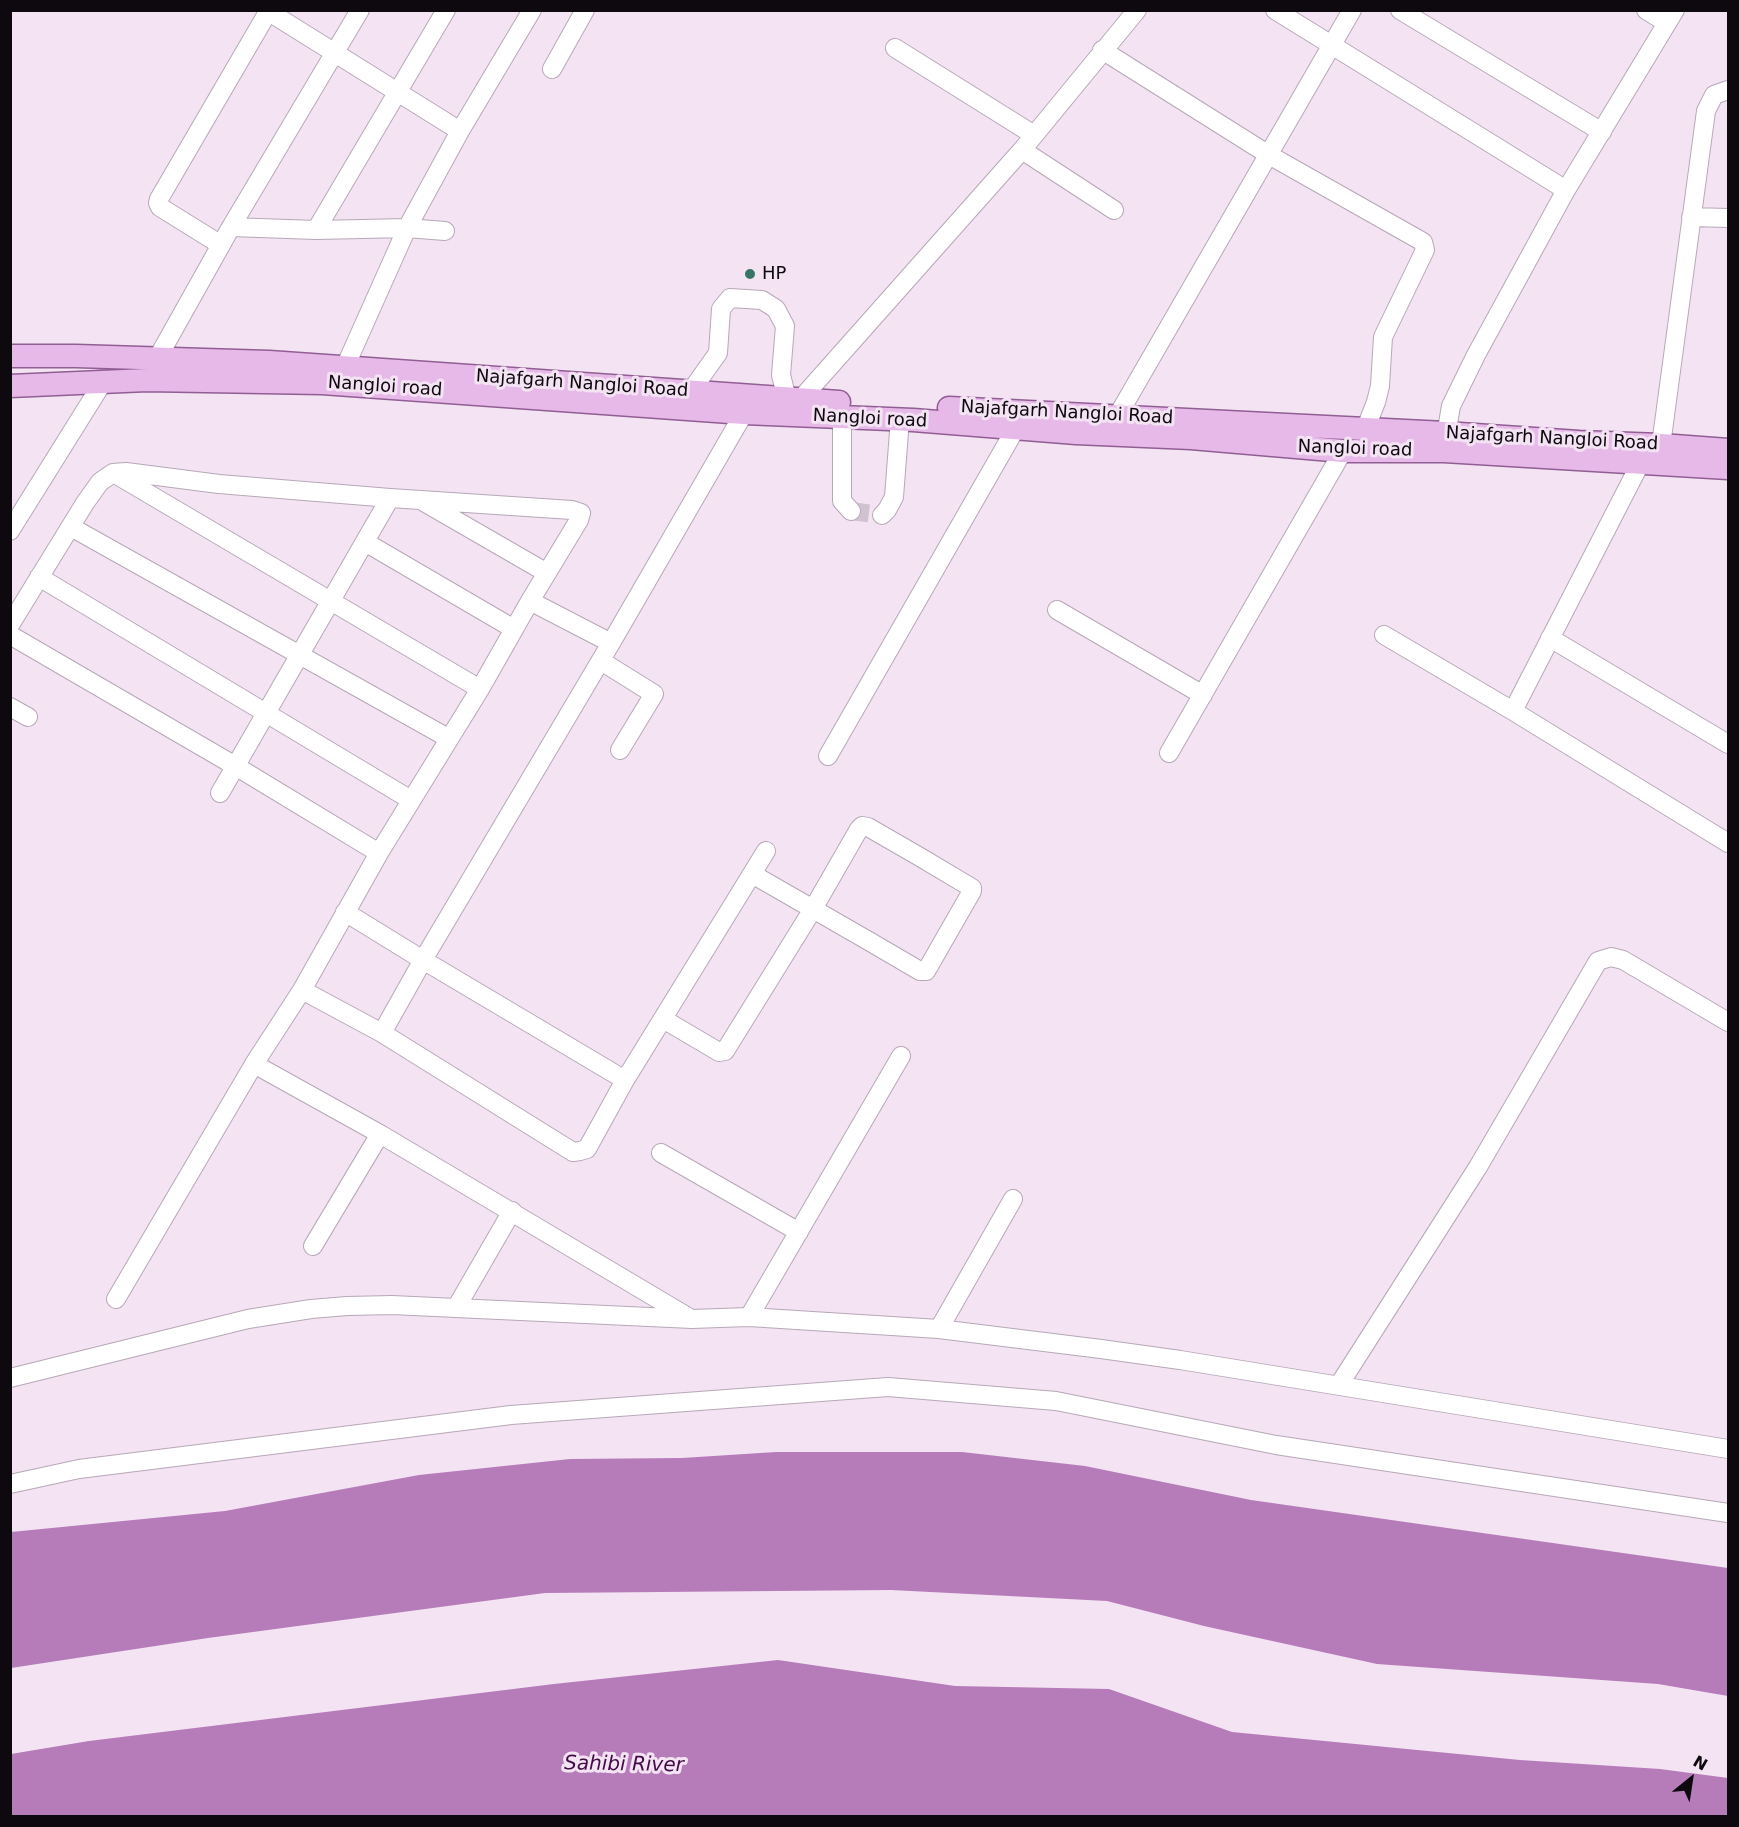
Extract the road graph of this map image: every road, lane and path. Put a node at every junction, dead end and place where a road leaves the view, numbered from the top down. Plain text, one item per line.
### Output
1 (360, 10) edge
2 (446, 10) edge
3 (532, 10) edge
4 (585, 10) edge
5 (1137, 10) edge
6 (1275, 10) edge
7 (1352, 10) edge
8 (1400, 10) edge
9 (1646, 10) edge
10 (267, 11) edge
11 (1671, 17) edge
12 (1332, 44) junction
13 (895, 48) dead end
14 (1102, 50) junction
15 (336, 54) junction
16 (552, 69) dead end
17 (1728, 90) edge
18 (398, 92) junction
19 (460, 131) junction
20 (1602, 132) junction
21 (1034, 135) junction
22 (1022, 150) junction
23 (1269, 155) junction
24 (1566, 190) junction
25 (1114, 210) dead end
26 (1691, 217) junction
27 (1728, 218) edge
28 (231, 227) junction
29 (407, 228) junction
30 (316, 230) junction
31 (445, 231) dead end
32 (220, 245) junction
33 (10, 357) edge
34 (157, 359) junction
35 (345, 367) junction
36 (207, 370) junction
37 (103, 382) junction
38 (10, 386) edge
39 (692, 391) junction
40 (795, 404) junction
41 (744, 413) junction
42 (1118, 415) junction
43 (842, 417) junction
44 (900, 420) junction
45 (1016, 428) junction
46 (1365, 429) junction
47 (1445, 442) junction
48 (1661, 445) junction
49 (1728, 450) edge
50 (1343, 451) junction
51 (1641, 462) junction
52 (1728, 468) edge
53 (113, 473) junction
54 (390, 498) junction
55 (420, 500) junction
56 (851, 511) dead end
57 (882, 515) dead end
58 (71, 527) junction
59 (10, 531) edge
60 (365, 542) junction
61 (546, 573) junction
62 (39, 577) junction
63 (330, 600) junction
64 (530, 601) junction
65 (1057, 610) dead end
66 (10, 625) edge
67 (514, 629) junction
68 (10, 635) edge
69 (1384, 635) dead end
70 (1550, 638) junction
71 (611, 644) junction
72 (300, 655) junction
73 (601, 661) junction
74 (480, 689) junction
75 (1203, 695) junction
76 (10, 706) edge
77 (1513, 711) junction
78 (267, 714) junction
79 (28, 717) dead end
80 (448, 738) junction
81 (1728, 744) edge
82 (621, 750) dead end
83 (1169, 753) dead end
84 (828, 756) dead end
85 (237, 766) junction
86 (220, 793) dead end
87 (411, 800) junction
88 (1728, 843) edge
89 (766, 851) dead end
90 (379, 853) junction
91 (752, 874) junction
92 (813, 909) junction
93 (345, 912) junction
94 (423, 960) junction
95 (302, 990) junction
96 (663, 1019) junction
97 (1728, 1022) edge
98 (382, 1033) junction
99 (901, 1056) dead end
100 (254, 1064) junction
101 (625, 1080) junction
102 (380, 1134) junction
103 (661, 1153) dead end
104 (1013, 1199) dead end
105 (512, 1211) junction
106 (799, 1232) junction
107 (312, 1246) dead end
108 (116, 1299) dead end
109 (456, 1308) junction
110 (749, 1317) junction
111 (692, 1319) junction
112 (939, 1329) junction
113 (10, 1378) edge
114 (1339, 1385) junction
115 (1728, 1449) edge
116 (10, 1484) edge
117 (1728, 1513) edge

1 - 15 street
2 - 18 street
3 - 19 street
4 - 16 street
5 - 14 street
6 - 12 street
7 - 12 street
8 - 20 street
9 - 11 street
10 - 15 street
10 - 32 street
11 - 20 street
12 - 23 street
12 - 24 street
13 - 21 street
14 - 21 street
14 - 23 street
15 - 18 street
15 - 28 street
17 - 26 street
18 - 19 street
18 - 30 street
19 - 29 street
20 - 24 street
21 - 22 street
22 - 25 street
22 - 40 street
23 - 42 street
23 - 46 street
24 - 47 street
26 - 27 street
26 - 48 street
28 - 30 street
28 - 32 street
29 - 30 street
29 - 31 street
29 - 35 street
32 - 34 street
33 - 34 main road, Najafgarh Nangloi Road
34 - 36 main road, Najafgarh Nangloi Road
35 - 36 main road, Najafgarh Nangloi Road
35 - 39 main road, Najafgarh Nangloi Road
36 - 37 main road, Nangloi road
36 - 41 main road, Nangloi road
37 - 38 main road, Nangloi road
37 - 59 street
39 - 40 main road, Najafgarh Nangloi Road
39 - 40 street
40 - 41 main road, Nangloi road
40 - 42 main road, Najafgarh Nangloi Road
40 - 43 main road, Nangloi road
41 - 71 street
42 - 46 main road, Najafgarh Nangloi Road
43 - 44 main road, Nangloi road
43 - 56 street
44 - 45 main road, Nangloi road
44 - 57 street
45 - 50 main road, Nangloi road
45 - 84 street
46 - 47 main road, Najafgarh Nangloi Road
47 - 48 main road, Najafgarh Nangloi Road
47 - 50 main road, Nangloi road
47 - 51 main road, Nangloi road
48 - 49 main road, Najafgarh Nangloi Road
50 - 75 street
51 - 52 main road, Nangloi road
51 - 70 street
53 - 54 street
53 - 58 street
53 - 63 street
54 - 55 street
54 - 60 street
55 - 61 street
55 - 61 street
58 - 62 street
58 - 72 street
60 - 63 street
60 - 67 street
61 - 64 street
62 - 66 street
62 - 78 street
63 - 72 street
63 - 74 street
64 - 67 street
64 - 71 street
65 - 75 street
67 - 74 street
68 - 85 street
69 - 77 street
70 - 77 street
70 - 81 street
71 - 73 street
72 - 78 street
72 - 80 street
73 - 82 street
73 - 94 street
74 - 80 street
75 - 83 street
76 - 79 street
77 - 88 street
78 - 85 street
78 - 87 street
80 - 87 street
85 - 86 street
85 - 90 street
87 - 90 street
89 - 91 street
90 - 93 street
91 - 92 street
91 - 96 street
92 - 92 street
92 - 96 street
93 - 94 street
93 - 95 street
94 - 98 street
94 - 101 street
95 - 98 street
95 - 100 street
96 - 101 street
97 - 114 street
98 - 101 street
99 - 106 street
100 - 102 street
100 - 108 street
102 - 105 street
102 - 107 street
103 - 106 street
104 - 112 street
105 - 109 street
105 - 111 street
106 - 110 street
109 - 111 street
109 - 113 street
110 - 111 street
110 - 112 street
112 - 114 street
114 - 115 street
116 - 117 street

